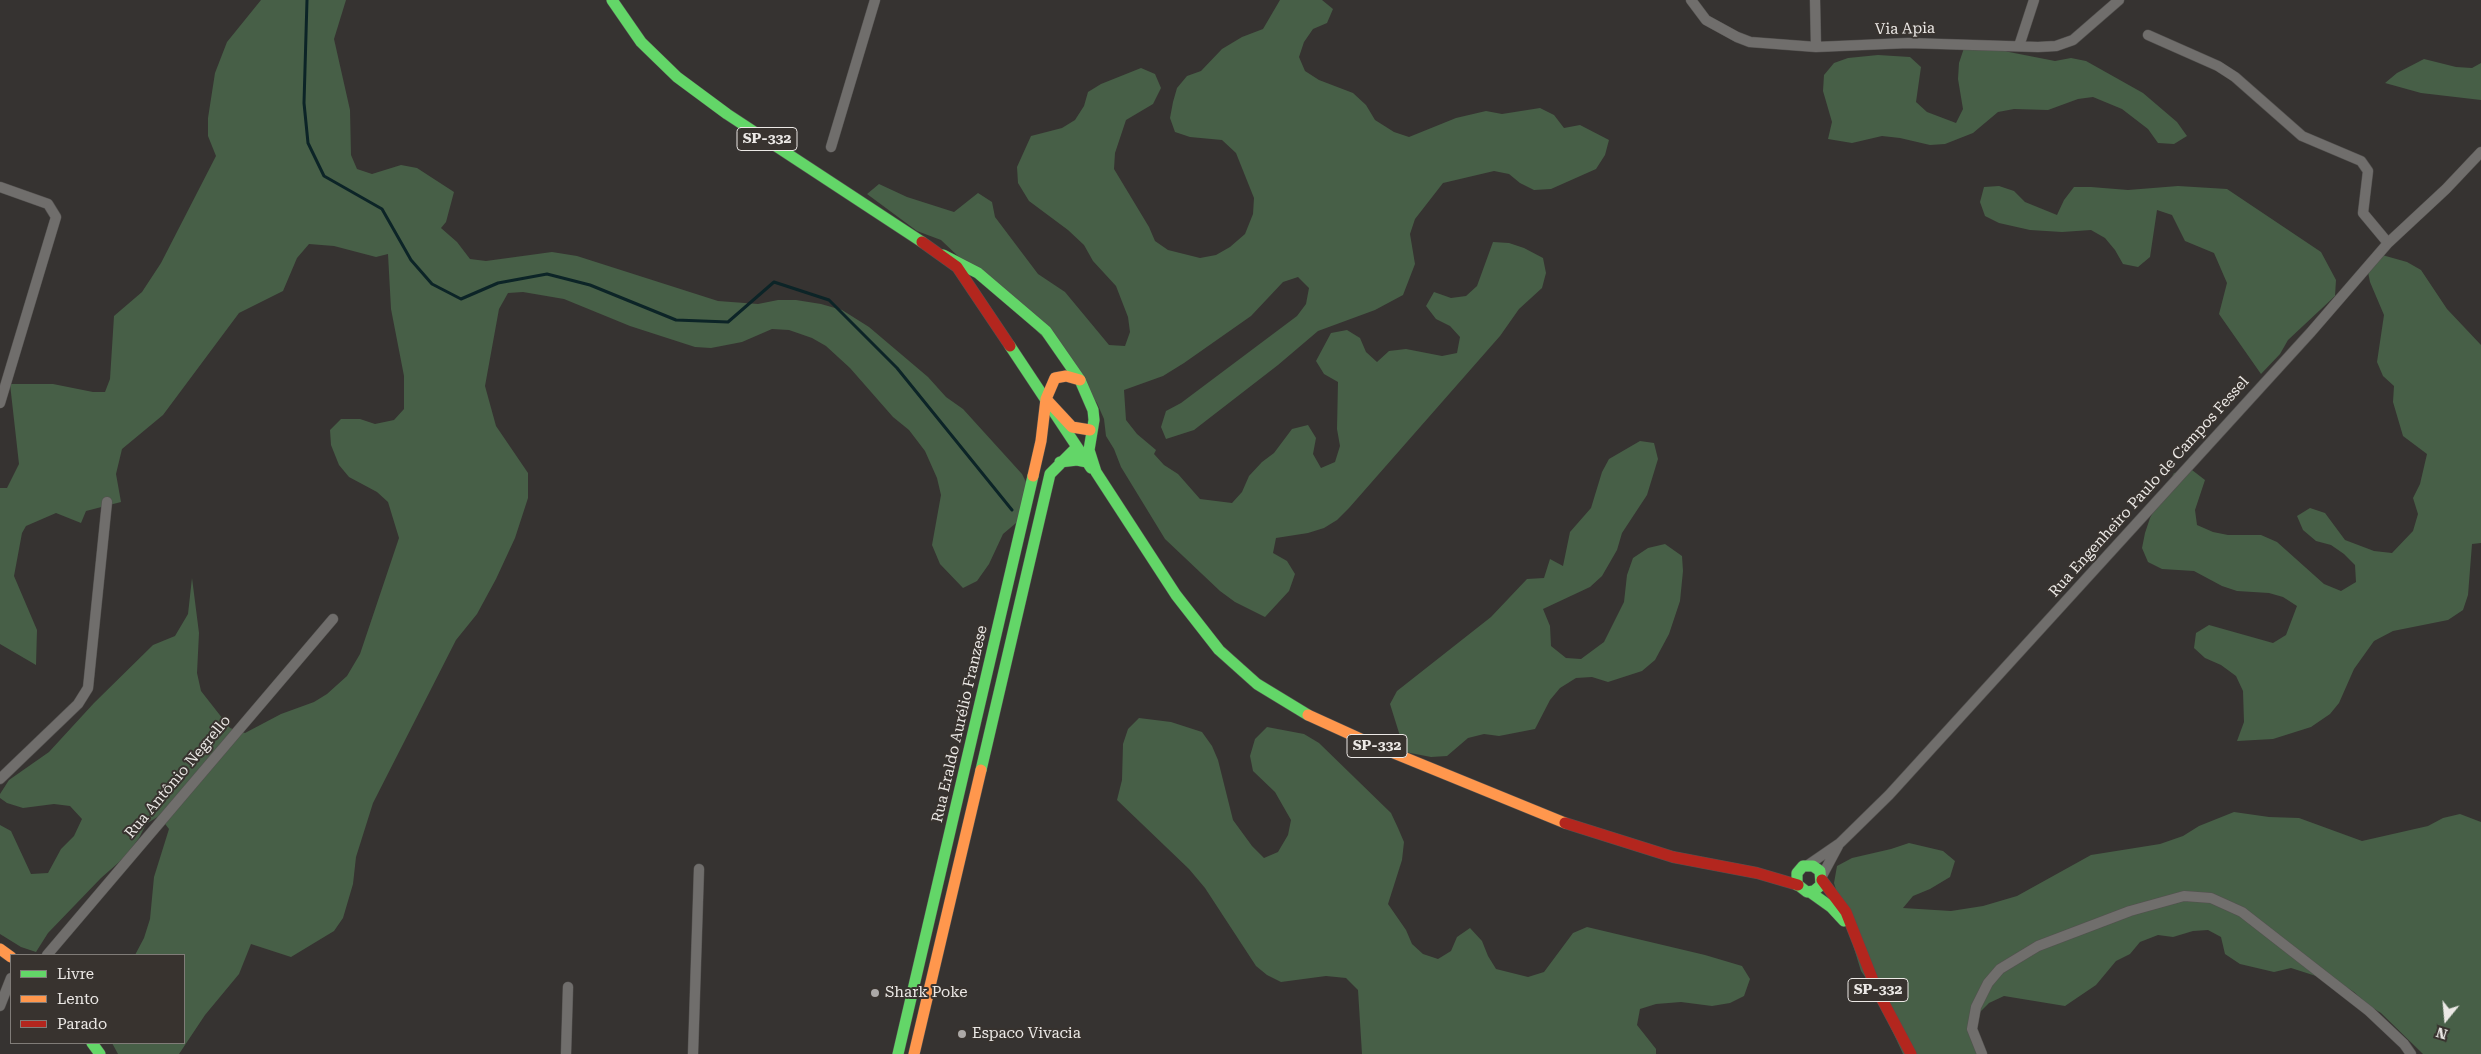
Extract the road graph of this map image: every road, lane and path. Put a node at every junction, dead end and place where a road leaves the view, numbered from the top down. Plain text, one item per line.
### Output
1 (612, 0) edge
2 (875, 0) edge
3 (1691, 0) edge
4 (1815, 0) edge
5 (2034, 0) edge
6 (2119, 0) edge
7 (2148, 35) dead end
8 (2020, 46) junction
9 (1816, 47) junction
10 (831, 147) dead end
11 (2481, 152) edge
12 (0, 187) edge
13 (2388, 243) junction
14 (943, 254) junction
15 (1080, 380) junction
16 (1046, 399) junction
17 (0, 403) edge
18 (1092, 425) junction
19 (1076, 448) junction
20 (1060, 462) junction
21 (1086, 462) junction
22 (1096, 472) junction
23 (107, 502) dead end
24 (333, 619) dead end
25 (0, 779) edge
26 (1840, 843) junction
27 (1804, 867) junction
28 (699, 869) dead end
29 (1758, 873) junction
30 (1822, 878) junction
31 (1798, 885) junction
32 (1810, 892) junction
33 (1849, 925) junction
34 (0, 949) edge
35 (48, 954) edge
36 (10, 957) edge
37 (10, 981) edge
38 (568, 987) dead end
39 (0, 1006) edge
40 (566, 1054) edge
41 (694, 1054) edge
42 (898, 1054) edge
43 (914, 1054) edge
44 (1911, 1054) edge
45 (1982, 1054) edge
46 (2410, 1054) edge

1 - 14 main road, SP-332
2 - 10 street
3 - 9 street, Via Apia
4 - 9 street
5 - 8 street
6 - 8 street, Via Apia
7 - 13 street
8 - 9 street, Via Apia
11 - 13 street, Rua Engenheiro Paulo de Campos Fessel
12 - 17 street
13 - 26 street, Rua Engenheiro Paulo de Campos Fessel
14 - 15 main road, SP-332
14 - 16 main road, SP-332
15 - 16 main road, Rua Eraldo Aurélio Franzese
15 - 18 main road, SP-332
16 - 18 main road
16 - 19 main road, SP-332
16 - 42 main road, Rua Eraldo Aurélio Franzese
18 - 19 main road, Rua Eraldo Aurélio Franzese
18 - 22 main road, SP-332
19 - 20 main road, Rua Eraldo Aurélio Franzese
19 - 21 main road, SP-332
20 - 21 main road
20 - 43 main road, Rua Eraldo Aurélio Franzese
21 - 22 main road, SP-332
22 - 29 main road, SP-332
23 - 25 street
24 - 35 street, Rua Antônio Negrello
26 - 27 street, Rua Engenheiro Paulo de Campos Fessel
26 - 30 street, Rua Engenheiro Paulo de Campos Fessel
27 - 29 main road, SP-332
27 - 30 main road, SP-332
27 - 31 main road
28 - 41 street
29 - 31 main road, SP-332
30 - 32 main road
30 - 33 main road, SP-332
31 - 32 main road, SP-332
32 - 33 main road, SP-332
33 - 44 main road, SP-332
34 - 36 main road
37 - 39 street
38 - 40 street
45 - 46 street

